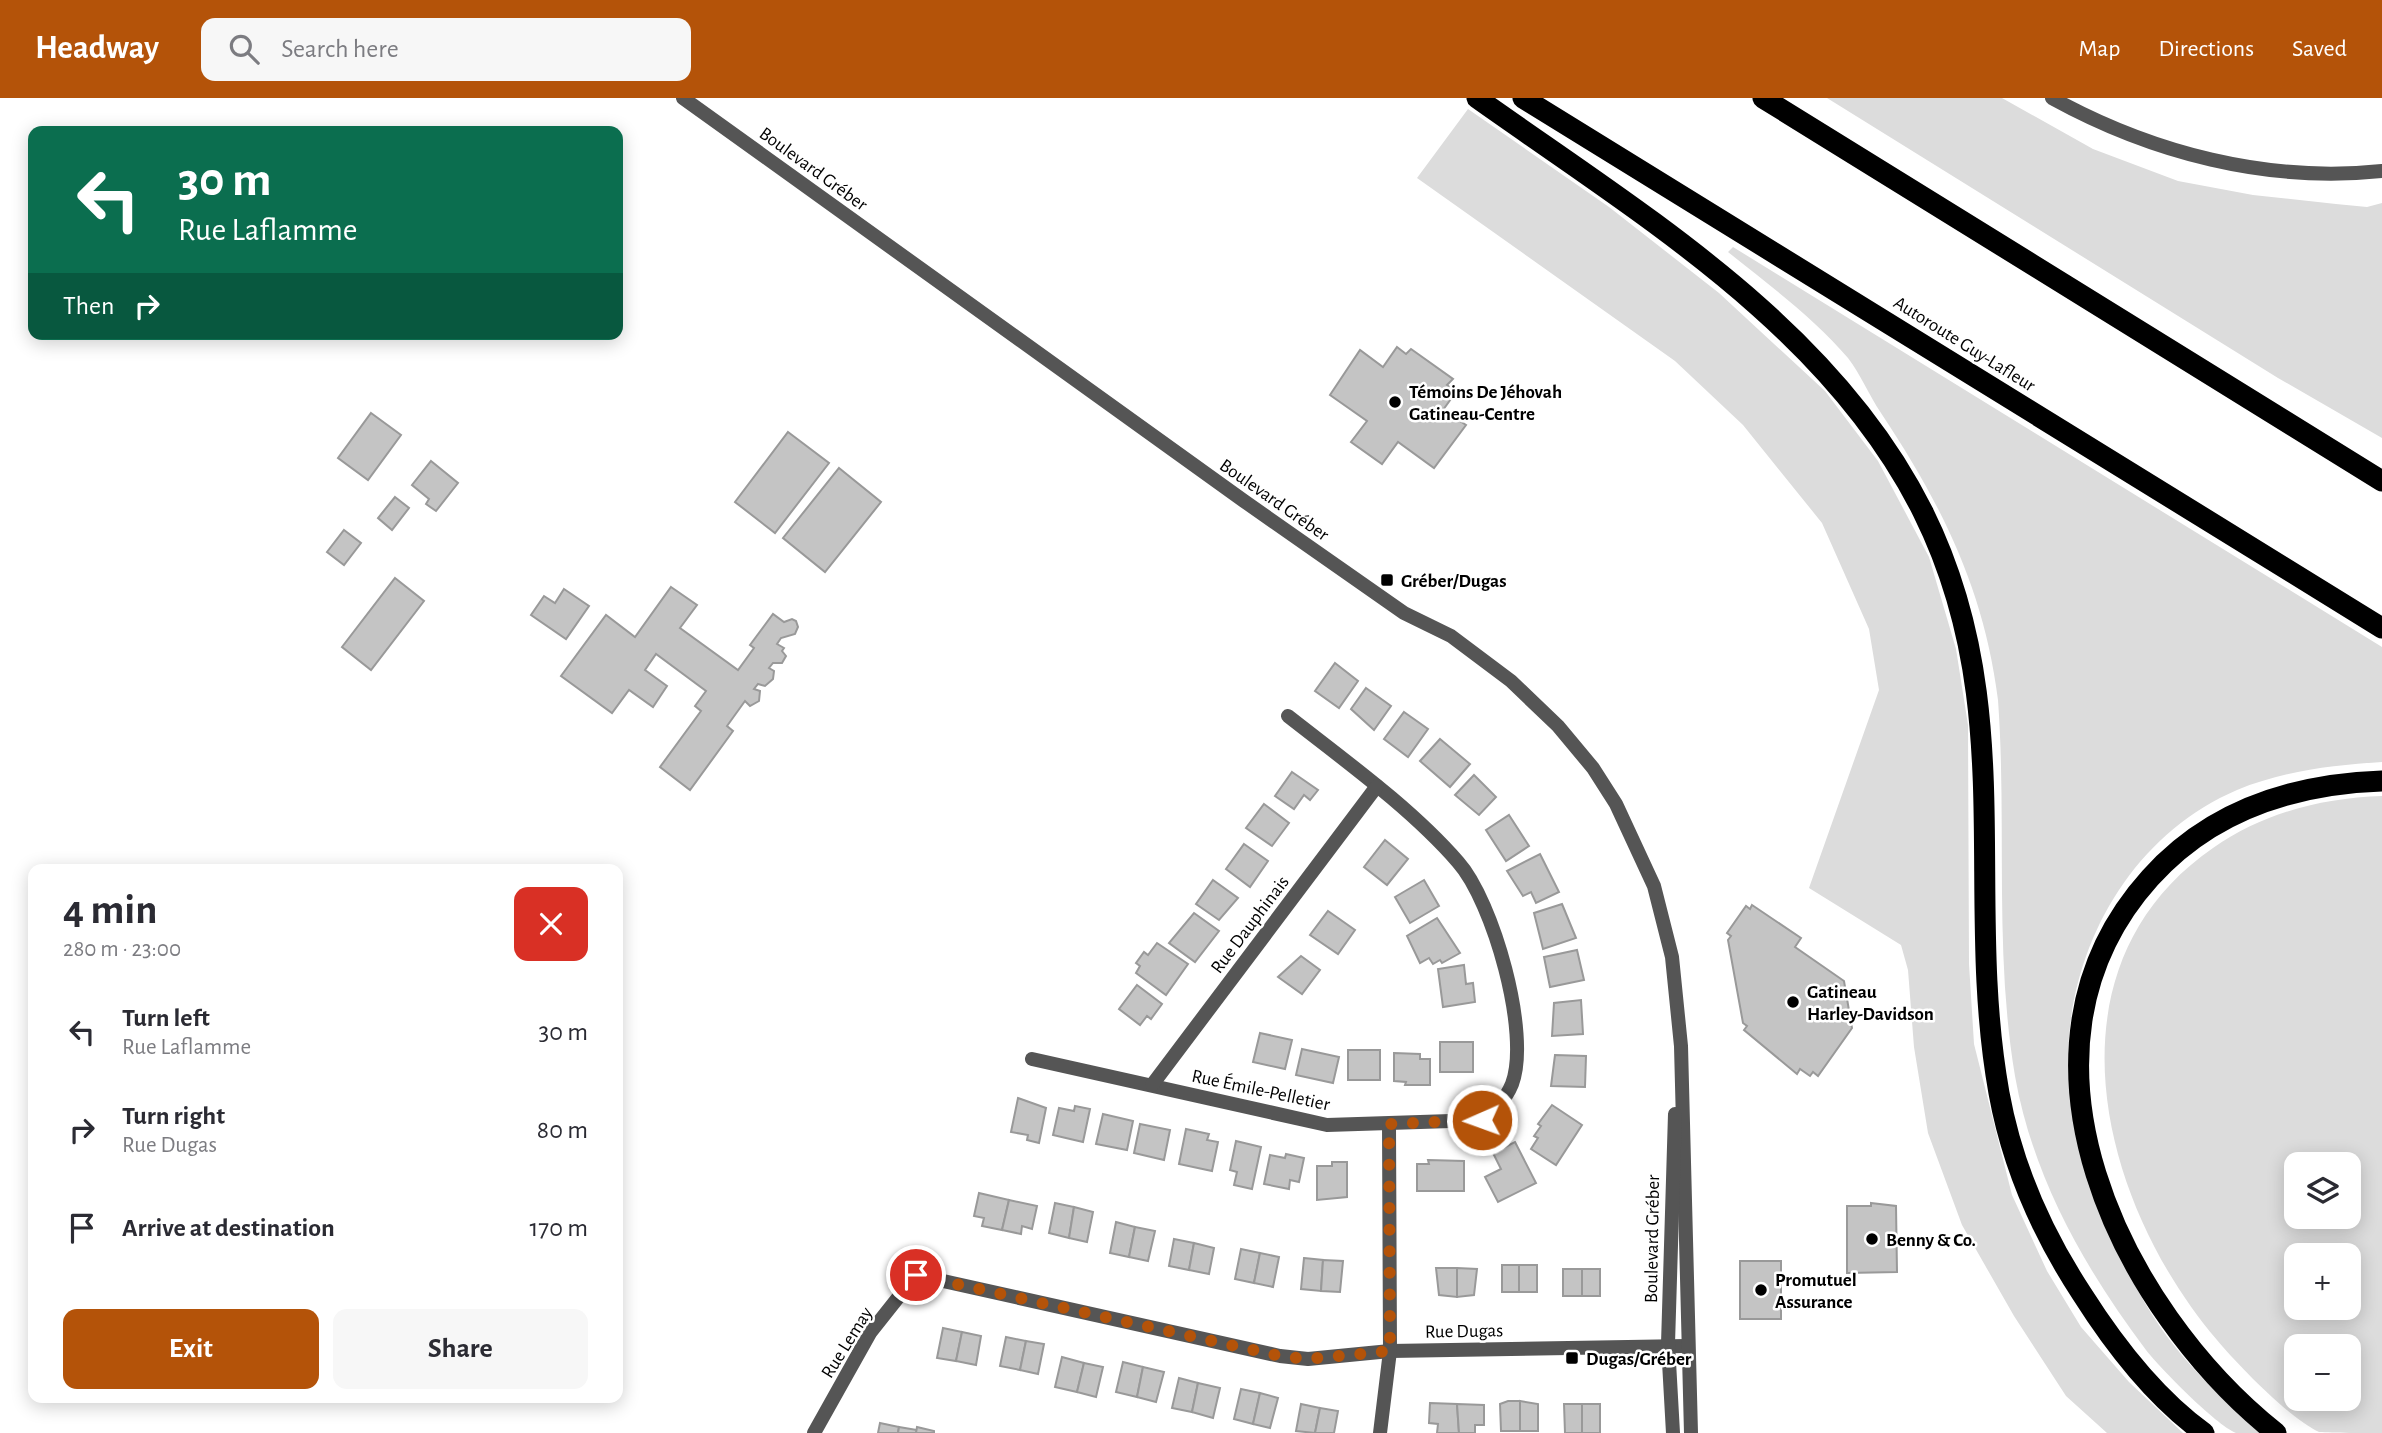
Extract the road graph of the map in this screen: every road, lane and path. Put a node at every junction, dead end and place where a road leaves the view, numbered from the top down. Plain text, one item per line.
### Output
1 (683, 98) edge
2 (1477, 98) edge
3 (1523, 98) edge
4 (1763, 98) edge
5 (2052, 98) edge
6 (2382, 171) edge
7 (2382, 481) edge
8 (2382, 628) edge
9 (1288, 716) dead end
10 (2382, 781) edge
11 (1377, 786) junction
12 (1681, 1046) junction
13 (1032, 1059) dead end
14 (1153, 1085) junction
15 (1389, 1124) junction
16 (916, 1275) joint
17 (1668, 1345) junction
18 (1687, 1346) junction
19 (1390, 1351) junction
20 (814, 1433) edge
21 (1380, 1433) edge
22 (1673, 1433) edge
23 (1692, 1433) edge
24 (2204, 1433) edge
25 (2276, 1433) edge

1 - 12 street, Boulevard Gréber
2 - 24 highway
3 - 8 highway, Autoroute Guy-Lafleur
4 - 7 highway
5 - 6 street
9 - 11 street, Rue Émile-Pelletier
10 - 25 highway
11 - 14 street, Rue Dauphinais
11 - 15 street, Rue Émile-Pelletier
12 - 17 street, Boulevard Gréber
12 - 18 street, Boulevard Gréber
13 - 14 street, Rue Émile-Pelletier
14 - 15 street, Rue Émile-Pelletier
15 - 19 street
16 - 19 street, Rue Dugas
16 - 20 street, Rue Lemay
17 - 18 street, Rue Dugas
17 - 19 street, Rue Dugas
17 - 22 street, Boulevard Gréber
18 - 23 street, Boulevard Gréber
19 - 21 street

